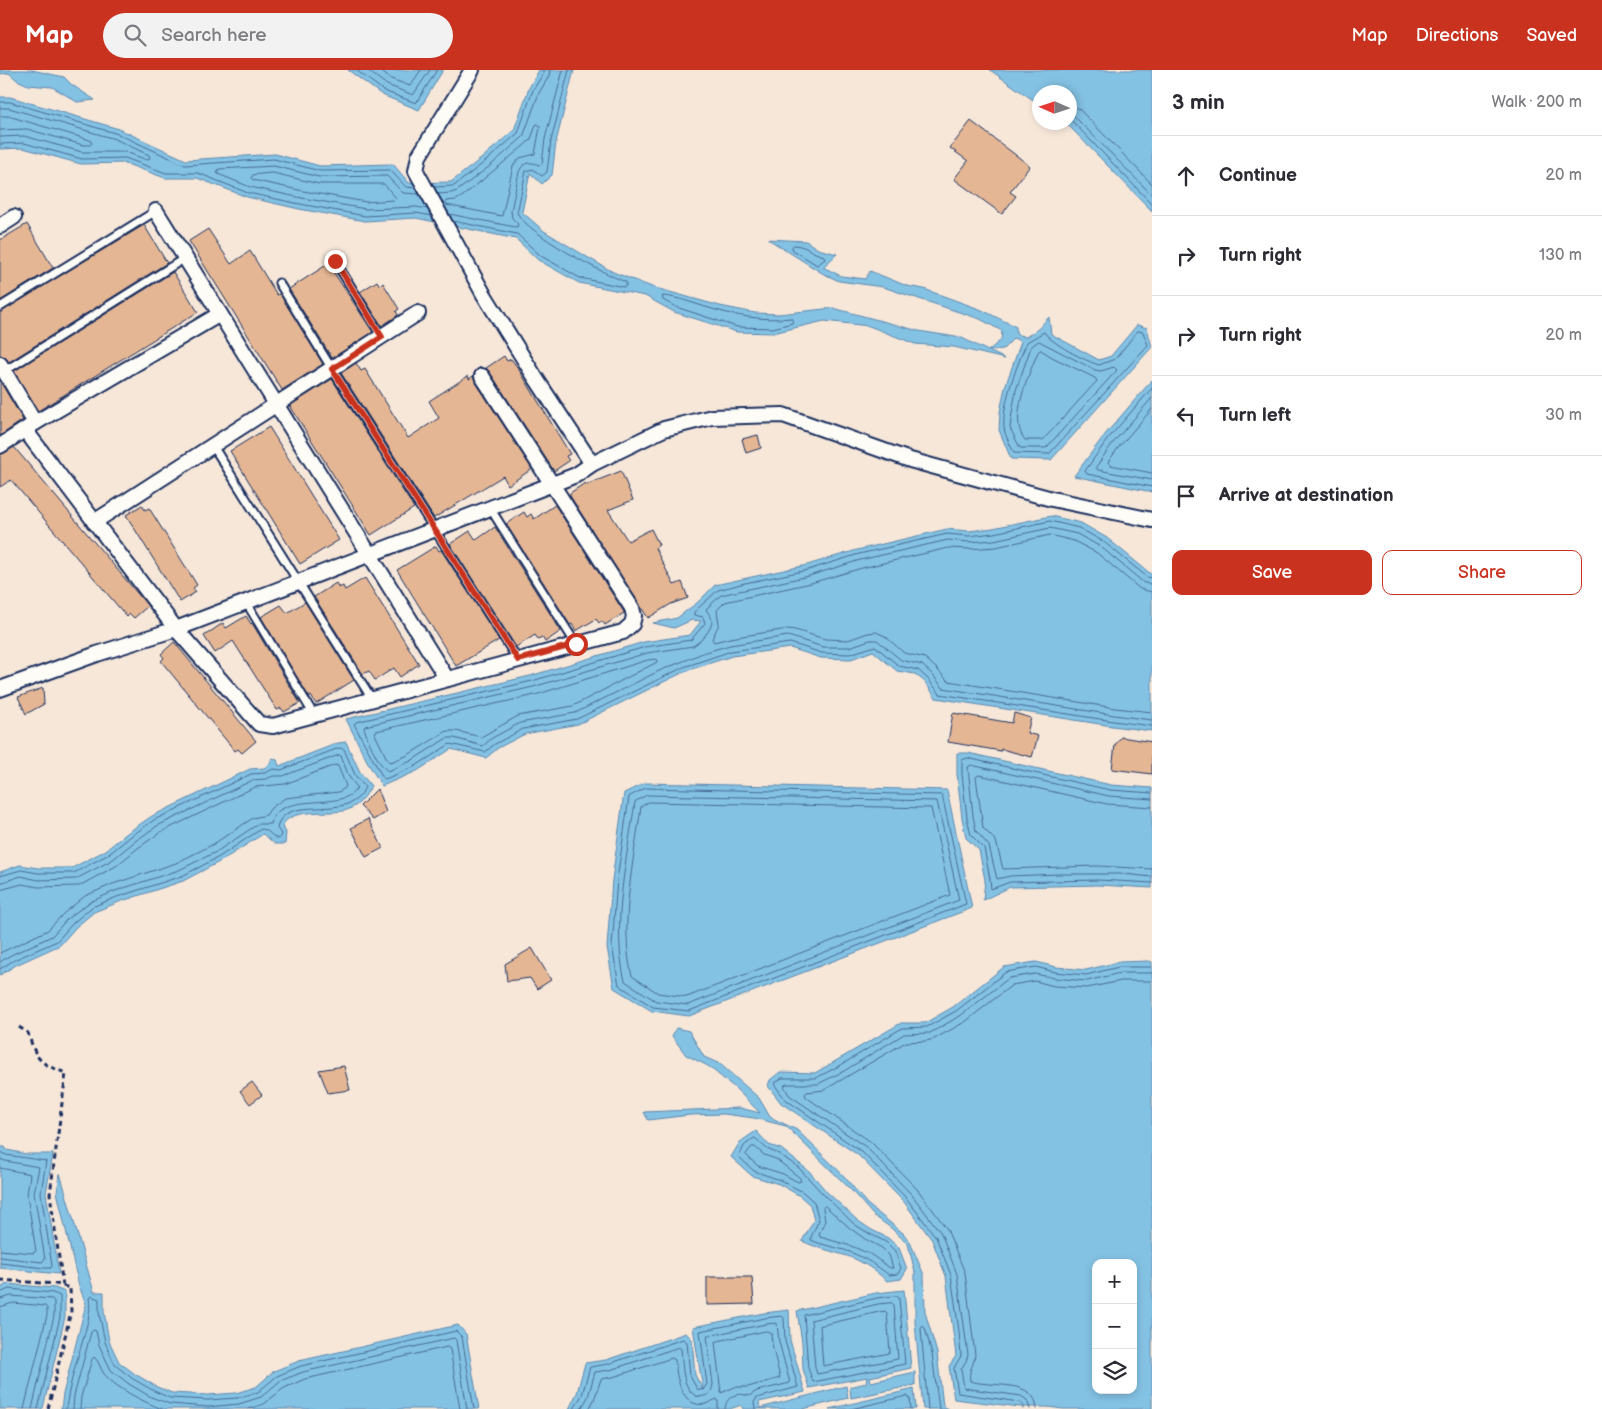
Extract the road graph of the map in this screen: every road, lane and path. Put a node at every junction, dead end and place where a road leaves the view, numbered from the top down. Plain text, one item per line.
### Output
1 (472, 70) edge
2 (156, 211) joint
3 (14, 217) dead end
4 (0, 226) edge
5 (185, 258) junction
6 (335, 261) dead end
7 (279, 283) dead end
8 (0, 307) edge
9 (418, 313) dead end
10 (220, 314) junction
11 (382, 337) junction
12 (332, 369) junction
13 (1, 370) edge
14 (482, 376) dead end
15 (276, 405) junction
16 (30, 427) junction
17 (0, 446) edge
18 (213, 446) junction
19 (592, 464) junction
20 (552, 484) junction
21 (490, 508) junction
22 (1152, 520) edge
23 (94, 522) junction
24 (434, 530) junction
25 (370, 555) junction
26 (299, 582) junction
27 (246, 602) junction
28 (176, 629) junction
29 (576, 644) junction
30 (518, 660) junction
31 (447, 679) junction
32 (0, 688) edge
33 (372, 699) junction
34 (314, 715) junction
35 (19, 1027) dead end
36 (0, 1280) edge
37 (63, 1286) junction
38 (48, 1409) edge

1 - 19 street
2 - 5 street
2 - 8 lane
3 - 4 street
5 - 10 street
5 - 13 lane
6 - 11 lane
7 - 12 lane
9 - 11 street
10 - 15 street
10 - 16 street
11 - 12 street
12 - 15 street
12 - 24 lane
13 - 16 street
14 - 20 street
15 - 18 street
15 - 25 street
16 - 17 street
16 - 23 street
18 - 23 street
18 - 26 lane
19 - 20 street
19 - 22 street
20 - 21 street
20 - 29 street
21 - 24 street
21 - 29 lane
23 - 28 street
24 - 25 street
24 - 30 lane
25 - 26 street
25 - 31 street
26 - 27 street
26 - 33 lane
27 - 28 street
27 - 34 lane
28 - 32 street
28 - 34 street
29 - 30 street
30 - 31 street
31 - 33 street
33 - 34 street
35 - 37 path
36 - 37 path
37 - 38 path

